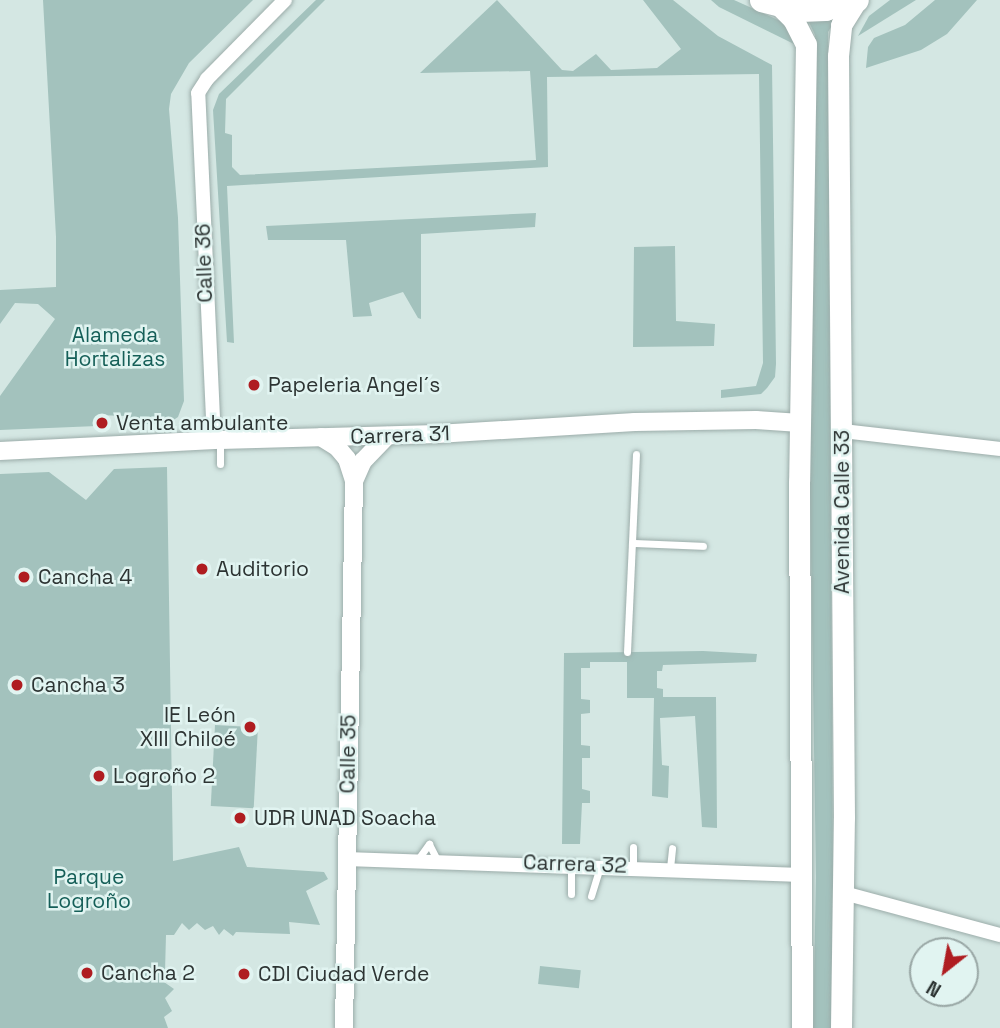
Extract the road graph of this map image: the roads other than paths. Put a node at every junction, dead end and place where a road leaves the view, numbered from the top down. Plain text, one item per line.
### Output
1 (285, 0) edge
2 (857, 0) edge
3 (772, 4) edge
4 (800, 422) junction
5 (842, 431) junction
6 (387, 436) junction
7 (321, 437) junction
8 (217, 440) junction
9 (1000, 449) edge
10 (0, 450) edge
11 (636, 454) dead end
12 (219, 464) dead end
13 (354, 481) junction
14 (632, 543) junction
15 (703, 546) dead end
16 (627, 652) dead end
17 (429, 835) dead end
18 (429, 844) junction
19 (633, 847) dead end
20 (672, 848) dead end
21 (346, 859) junction
22 (418, 859) junction
23 (438, 860) junction
24 (571, 864) junction
25 (600, 865) junction
26 (633, 866) junction
27 (670, 868) junction
28 (802, 874) junction
29 (844, 893) junction
30 (571, 894) dead end
31 (591, 896) dead end
32 (1000, 935) edge
33 (345, 1028) edge
34 (802, 1028) edge
35 (841, 1028) edge

1 - 8 street, Calle 36
2 - 3 main road
2 - 5 main road, Avenida Calle 33
3 - 4 main road, Avenida Calle 33
4 - 6 street, Carrera 31
4 - 28 main road, Avenida Calle 33
5 - 9 street
5 - 29 main road, Avenida Calle 33
6 - 7 street, Carrera 31
6 - 13 street
7 - 8 street, Carrera 31
7 - 13 street, Calle 35
8 - 10 street, Carrera 31
8 - 12 lane
11 - 14 lane
13 - 21 street, Calle 35
14 - 15 lane
14 - 16 lane
17 - 18 lane
18 - 22 lane
18 - 23 lane
19 - 26 lane
20 - 27 lane
21 - 22 street, Carrera 32
21 - 33 street, Calle 35
22 - 23 street, Carrera 32
23 - 24 street, Carrera 32
24 - 25 street, Carrera 32
24 - 30 lane
25 - 26 street, Carrera 32
25 - 31 lane
26 - 27 street, Carrera 32
27 - 28 street, Carrera 32
28 - 34 main road, Avenida Calle 33
29 - 32 street
29 - 35 main road, Avenida Calle 33

